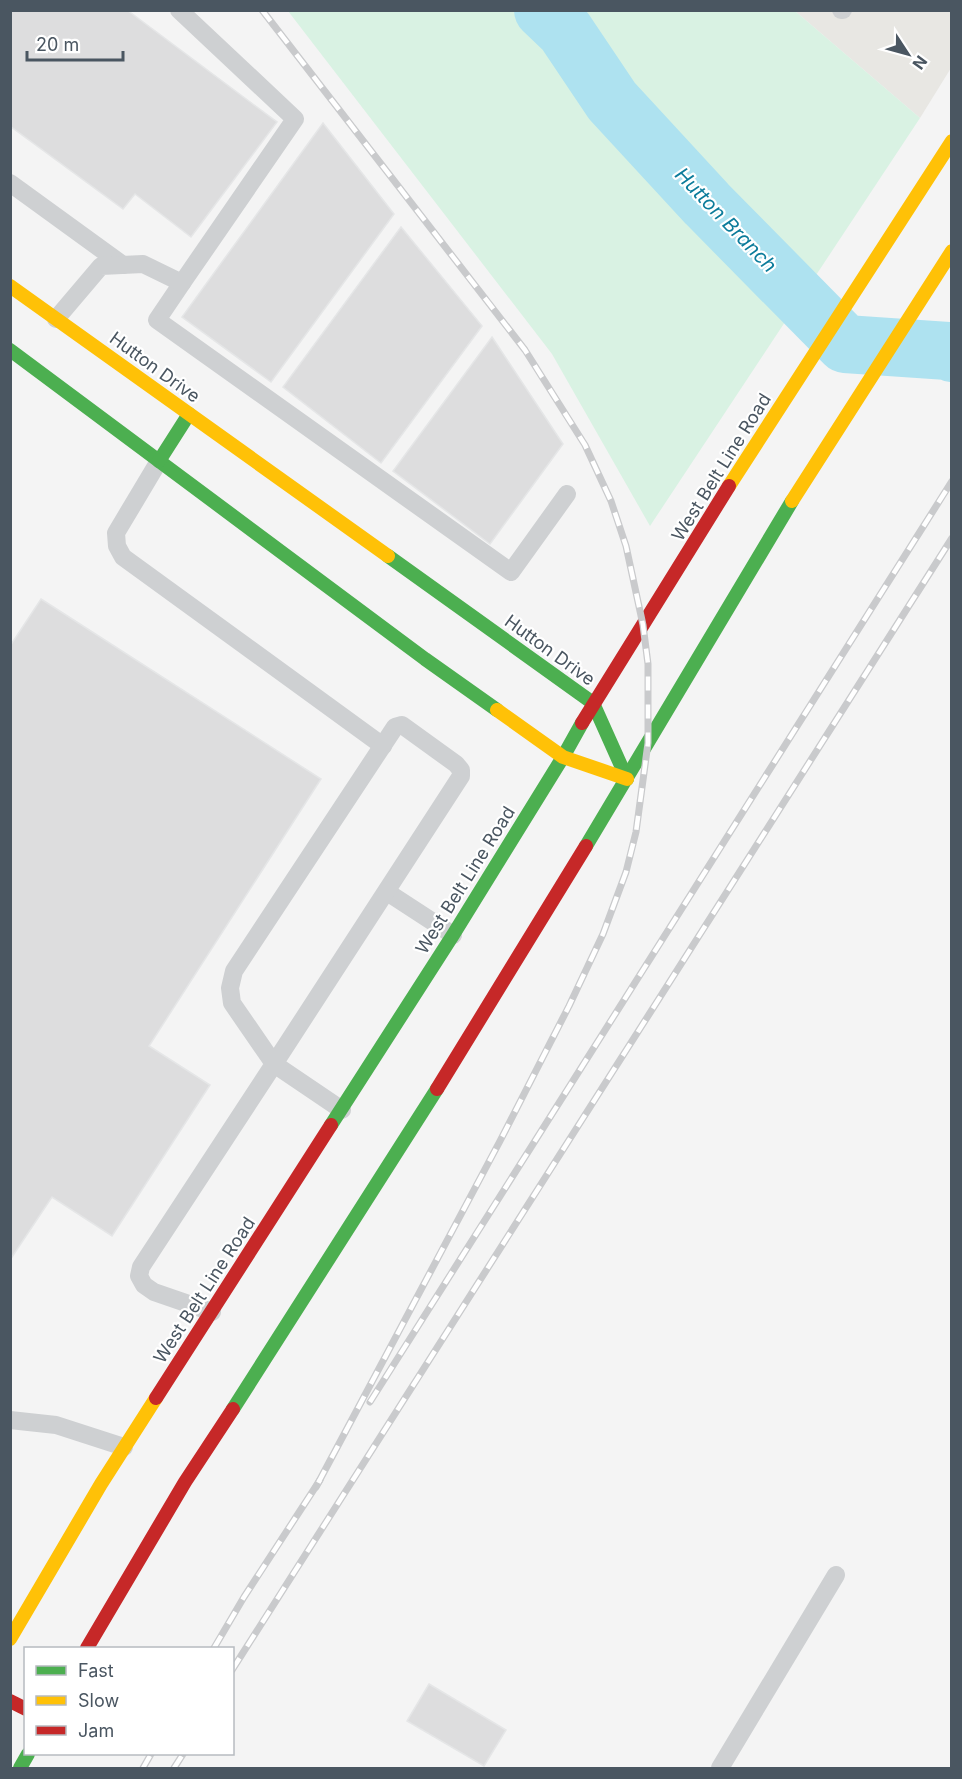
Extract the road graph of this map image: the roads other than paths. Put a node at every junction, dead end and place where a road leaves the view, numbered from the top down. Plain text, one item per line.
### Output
1 (179, 10) edge
2 (949, 145) edge
3 (10, 183) edge
4 (951, 251) edge
5 (123, 265) junction
6 (182, 283) junction
7 (10, 286) edge
8 (56, 319) junction
9 (10, 350) edge
10 (189, 414) junction
11 (159, 461) junction
12 (567, 494) dead end
13 (593, 703) junction
14 (383, 746) junction
15 (563, 757) junction
16 (627, 779) junction
17 (387, 892) junction
18 (453, 935) junction
19 (274, 1064) junction
20 (342, 1110) junction
21 (212, 1312) junction
22 (10, 1420) edge
23 (124, 1447) junction
24 (836, 1575) dead end
25 (10, 1639) edge
26 (88, 1647) edge
27 (10, 1701) edge
28 (24, 1707) edge
29 (720, 1768) edge

1 - 6 lane
2 - 13 main road, West Belt Line Road
3 - 5 lane
4 - 16 main road
5 - 6 lane
5 - 8 lane
6 - 12 lane
7 - 8 main road, Hutton Drive
8 - 10 main road, Hutton Drive
9 - 11 main road
10 - 11 main road
10 - 13 main road, Hutton Drive
11 - 14 lane
11 - 15 main road
13 - 15 main road, West Belt Line Road
13 - 16 main road, Hutton Drive
14 - 17 lane
14 - 19 lane
15 - 16 main road
15 - 18 main road, West Belt Line Road
16 - 26 main road
17 - 18 lane
17 - 19 lane
18 - 20 main road, West Belt Line Road
19 - 20 lane
19 - 21 lane
20 - 21 main road, West Belt Line Road
21 - 23 main road, West Belt Line Road
22 - 23 lane
23 - 25 main road, West Belt Line Road
24 - 29 lane
27 - 28 main road

